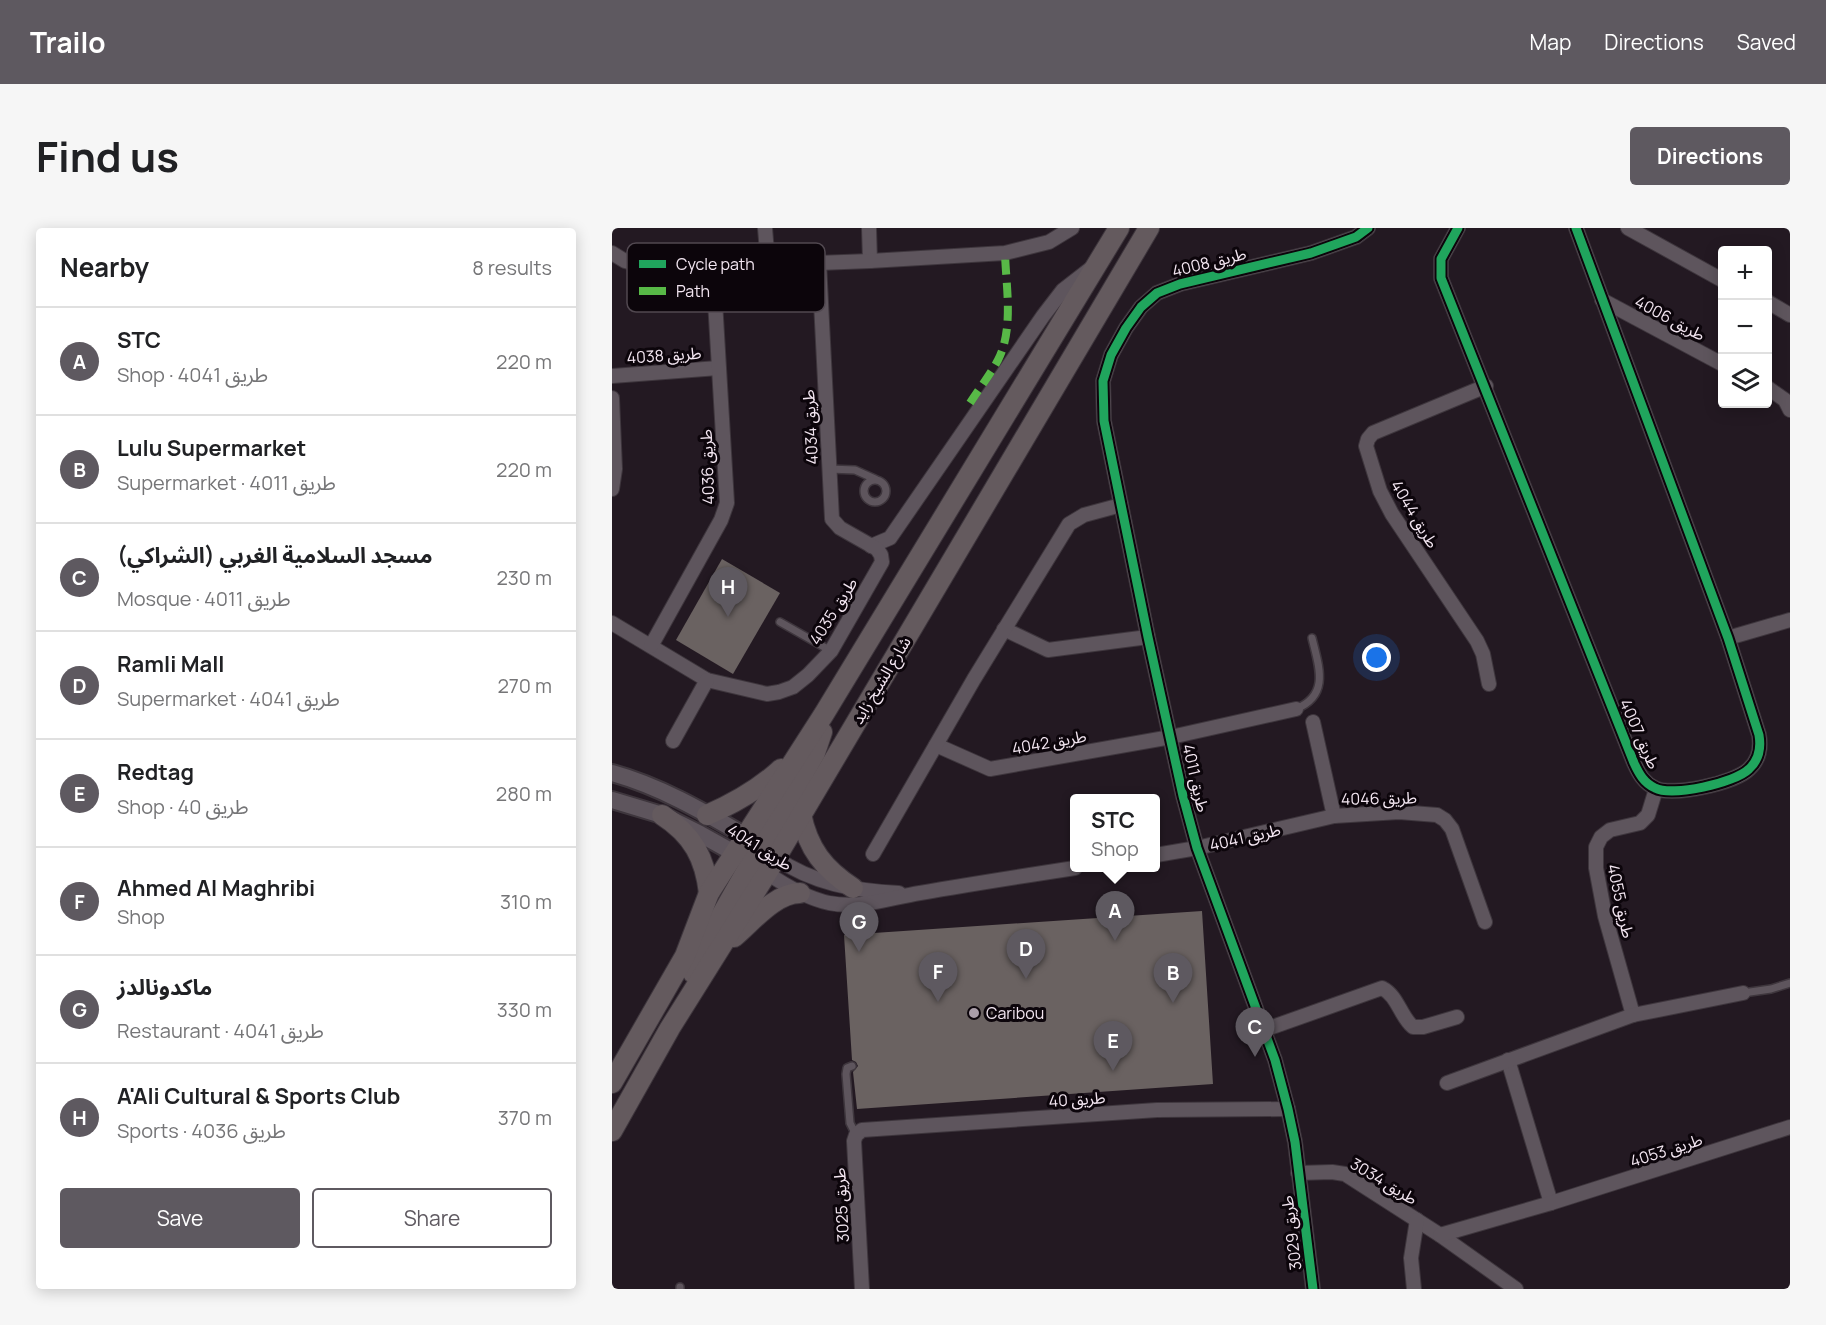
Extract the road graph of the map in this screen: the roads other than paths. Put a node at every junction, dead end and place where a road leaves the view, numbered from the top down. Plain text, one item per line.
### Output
1 (765, 228) edge
2 (869, 228) edge
3 (1072, 228) edge
4 (1119, 228) edge
5 (1149, 228) edge
6 (1368, 228) edge
7 (1458, 228) edge
8 (1576, 228) edge
9 (1628, 228) edge
10 (766, 243) edge
11 (612, 254) edge
12 (870, 261) junction
13 (627, 262) edge
14 (1099, 262) junction
15 (825, 264) edge
16 (1718, 277) edge
17 (1602, 300) junction
18 (1772, 305) edge
19 (715, 312) edge
20 (822, 312) edge
21 (1790, 315) edge
22 (1718, 362) edge
23 (718, 368) junction
24 (612, 375) edge
25 (1103, 381) joint
26 (1486, 386) junction
27 (1772, 391) edge
28 (612, 398) edge
29 (1790, 410) edge
30 (830, 469) junction
31 (878, 480) dead end
32 (612, 489) edge
33 (1121, 505) junction
34 (871, 546) junction
35 (882, 562) joint
36 (1790, 620) edge
37 (780, 622) dead end
38 (612, 623) edge
39 (1004, 629) junction
40 (1148, 637) junction
41 (1312, 638) dead end
42 (1728, 638) junction
43 (651, 646) junction
44 (831, 651) junction
45 (707, 680) junction
46 (1489, 684) dead end
47 (1296, 709) joint
48 (824, 714) junction
49 (1313, 722) dead end
50 (1171, 737) junction
51 (672, 741) dead end
52 (936, 745) junction
53 (799, 753) junction
54 (612, 773) edge
55 (1656, 789) junction
56 (612, 800) edge
57 (801, 814) junction
58 (662, 815) junction
59 (707, 815) junction
60 (1334, 816) junction
61 (746, 837) junction
62 (1197, 848) junction
63 (873, 854) dead end
64 (1160, 854) edge
65 (758, 859) junction
66 (1070, 868) edge
67 (854, 888) junction
68 (709, 893) junction
69 (800, 893) junction
70 (916, 893) junction
71 (1485, 922) dead end
72 (717, 953) junction
73 (1790, 983) edge
74 (1743, 993) joint
75 (682, 1009) junction
76 (1633, 1014) junction
77 (1457, 1017) dead end
78 (1264, 1030) junction
79 (1508, 1060) junction
80 (852, 1066) dead end
81 (612, 1083) edge
82 (1447, 1083) dead end
83 (1288, 1109) junction
84 (1790, 1127) edge
85 (612, 1131) edge
86 (856, 1135) junction
87 (1298, 1173) junction
88 (1551, 1203) junction
89 (1417, 1220) junction
90 (1440, 1235) junction
91 (862, 1289) edge
92 (1313, 1289) edge
93 (1414, 1289) edge
94 (1516, 1289) edge

1 - 10 street
2 - 12 street
3 - 12 street
4 - 14 main road, شارع الشيخ زايد
5 - 57 main road, شارع الشيخ زايد
6 - 25 street, طريق 4008
7 - 26 street, طريق 4007
8 - 17 street, طريق 4007
9 - 16 street
11 - 13 street
12 - 15 street
14 - 34 street
14 - 48 main road, شارع الشيخ زايد
17 - 22 street, طريق 4006
17 - 42 street, طريق 4007
18 - 21 street
19 - 23 street, طريق 4036
20 - 30 street, طريق 4034
23 - 24 street, طريق 4038
23 - 43 street, طريق 4036
25 - 33 street, طريق 4011
26 - 46 street, طريق 4044
26 - 55 street, طريق 4007
27 - 29 street
28 - 32 street
30 - 31 lane
30 - 34 street, طريق 4034
33 - 39 street
33 - 40 street, طريق 4011
34 - 35 street, طريق 4034
35 - 44 street, طريق 4035
36 - 42 street
37 - 44 lane
38 - 43 street, طريق 4035
39 - 40 street
39 - 52 street
40 - 50 street, طريق 4011
41 - 47 lane
42 - 55 street, طريق 4007
43 - 45 street, طريق 4035
44 - 45 street, طريق 4035
45 - 51 street
47 - 50 street, طريق 4042
48 - 53 main road, شارع الشيخ زايد
48 - 65 main road
49 - 60 street, طريق 4046
50 - 52 street, طريق 4042
50 - 62 street, طريق 4011
52 - 63 street
53 - 59 main road
53 - 61 main road, شارع الشيخ زايد
54 - 59 street, طريق 4041
55 - 76 street, طريق 4055
56 - 58 street, طريق 4041
57 - 65 main road, شارع الشيخ زايد
57 - 67 main road
58 - 65 street, طريق 4041
58 - 68 main road
59 - 61 street, طريق 4041
60 - 62 street, طريق 4041
60 - 71 street, طريق 4046
61 - 65 main road, شارع الشيخ زايد
62 - 64 street, طريق 4041
62 - 78 street, طريق 4011
65 - 67 street, طريق 4041
65 - 68 main road, شارع الشيخ زايد
65 - 69 street, طريق 4041
65 - 72 main road, شارع الشيخ زايد
65 - 75 main road
66 - 70 street, طريق 4041
67 - 70 street, طريق 4041
68 - 81 main road, شارع الشيخ زايد
69 - 70 street, طريق 4041
69 - 72 main road
72 - 75 main road, شارع الشيخ زايد
73 - 74 lane
74 - 76 street
75 - 85 main road, شارع الشيخ زايد
76 - 79 street
77 - 78 street
78 - 83 street, طريق 4011
79 - 82 street
79 - 88 street
80 - 86 lane
83 - 86 street, طريق 40
83 - 87 street, طريق 4011
84 - 88 street, طريق 4053
86 - 91 street, طريق 3025
87 - 89 street, طريق 3034
87 - 92 street, طريق 3029
88 - 90 street, طريق 4053
89 - 90 street, طريق 3034
89 - 93 street, طريق 3034
90 - 94 street, طريق 3034

